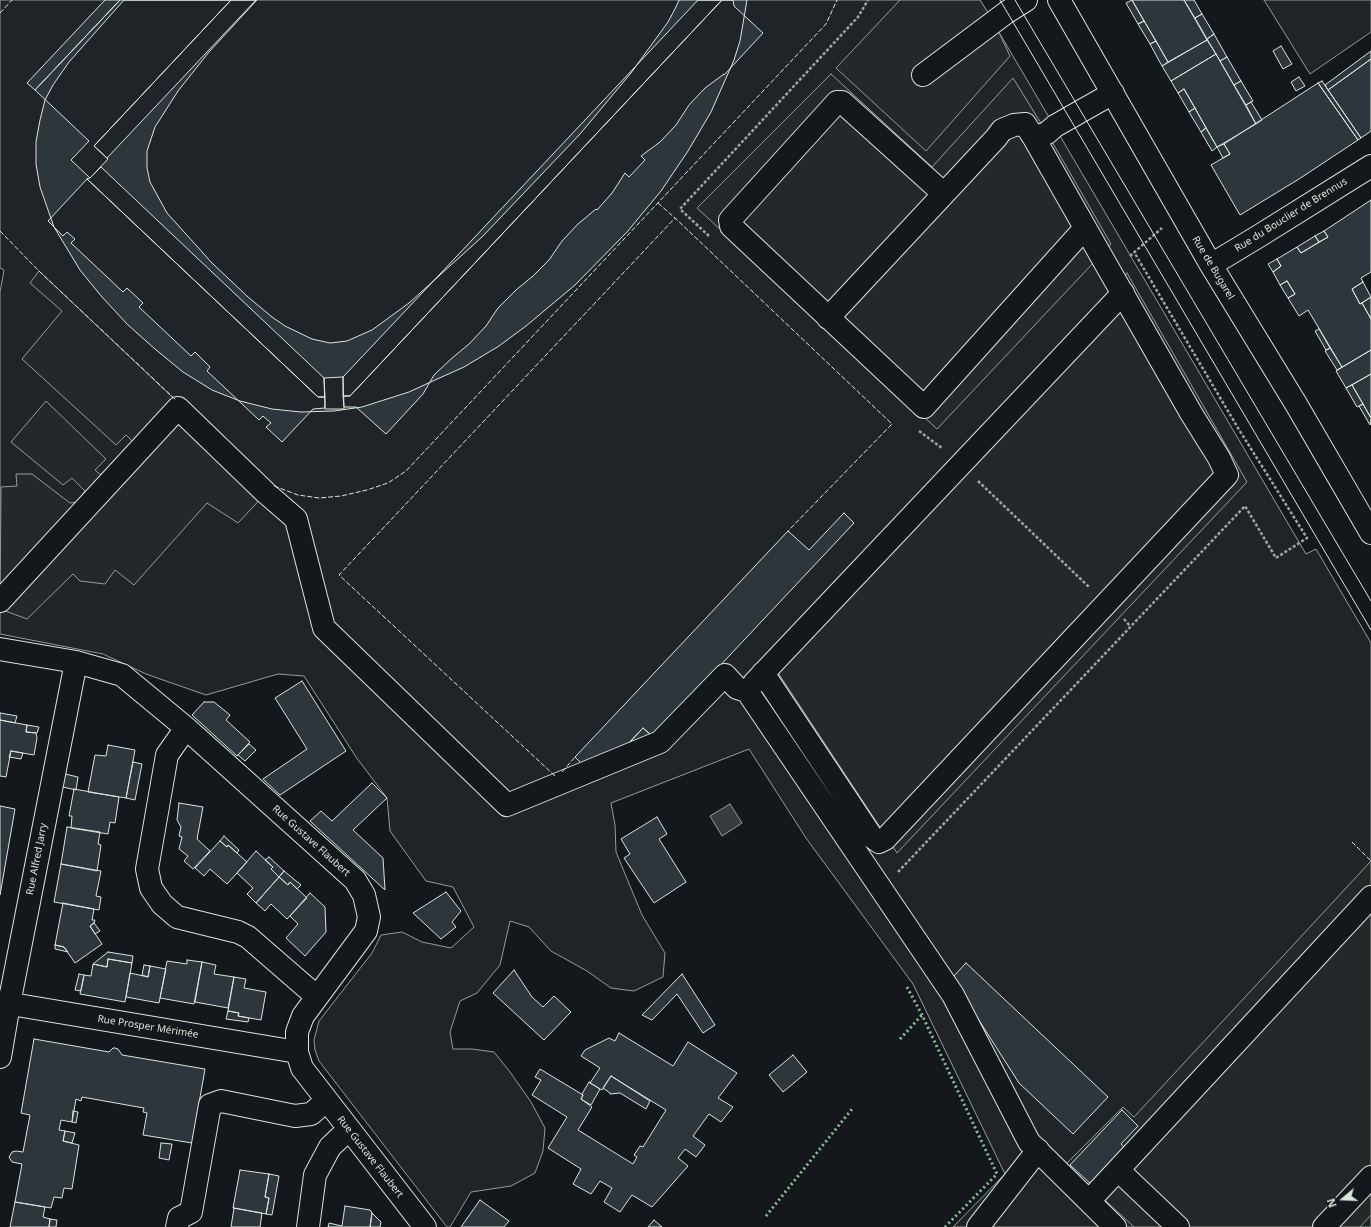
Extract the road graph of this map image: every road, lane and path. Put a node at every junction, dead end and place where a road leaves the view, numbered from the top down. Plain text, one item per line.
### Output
1 (1026, 0) edge
2 (1059, 0) edge
3 (923, 75) dead end
4 (1113, 93) junction
5 (1034, 138) junction
6 (1371, 166) edge
7 (944, 194) junction
8 (1085, 228) junction
9 (1211, 265) junction
10 (1122, 293) junction
11 (828, 318) junction
12 (1371, 533) edge
13 (0, 601) edge
14 (0, 649) edge
15 (76, 662) junction
16 (763, 673) junction
17 (747, 691) junction
18 (186, 728) junction
19 (818, 756) junction
20 (802, 772) junction
21 (872, 837) junction
22 (857, 853) junction
23 (1371, 897) edge
24 (316, 996) junction
25 (4, 1003) edge
26 (297, 1052) junction
27 (0, 1057) edge
28 (326, 1101) junction
29 (349, 1129) junction
30 (1038, 1150) junction
31 (1118, 1170) junction
32 (1371, 1177) edge
33 (1089, 1201) junction
34 (177, 1227) edge
35 (308, 1227) edge
36 (425, 1227) edge
37 (978, 1227) edge
38 (1115, 1227) edge
39 (1178, 1227) edge
40 (1324, 1227) edge

1 - 3 street
2 - 4 street, Rue de Bugarel
4 - 5 street
4 - 9 street, Rue de Bugarel
5 - 7 street
5 - 8 street
6 - 9 street, Rue du Bouclier de Brennus
7 - 11 street
7 - 11 street
8 - 10 street
8 - 11 street
9 - 12 street, Rue de Bugarel
10 - 16 street
10 - 21 street
13 - 17 street
14 - 15 street, Rue Gustave Flaubert
15 - 18 street, Rue Gustave Flaubert
15 - 25 street, Rue Alfred Jarry
16 - 17 street
16 - 19 street
17 - 20 street
18 - 24 street, Rue Gustave Flaubert
18 - 24 street
19 - 20 street
19 - 21 street
20 - 22 street
21 - 22 street
22 - 30 street
23 - 31 street
24 - 26 street, Rue Gustave Flaubert
25 - 26 street, Rue Prosper Mérimée
25 - 27 street, Rue Alfred Jarry
26 - 28 street, Rue Gustave Flaubert
28 - 29 street, Rue Gustave Flaubert
28 - 34 street
29 - 35 street
29 - 36 street, Rue Gustave Flaubert
30 - 33 street
30 - 37 street
31 - 33 street
31 - 39 street
32 - 40 street
33 - 38 street

